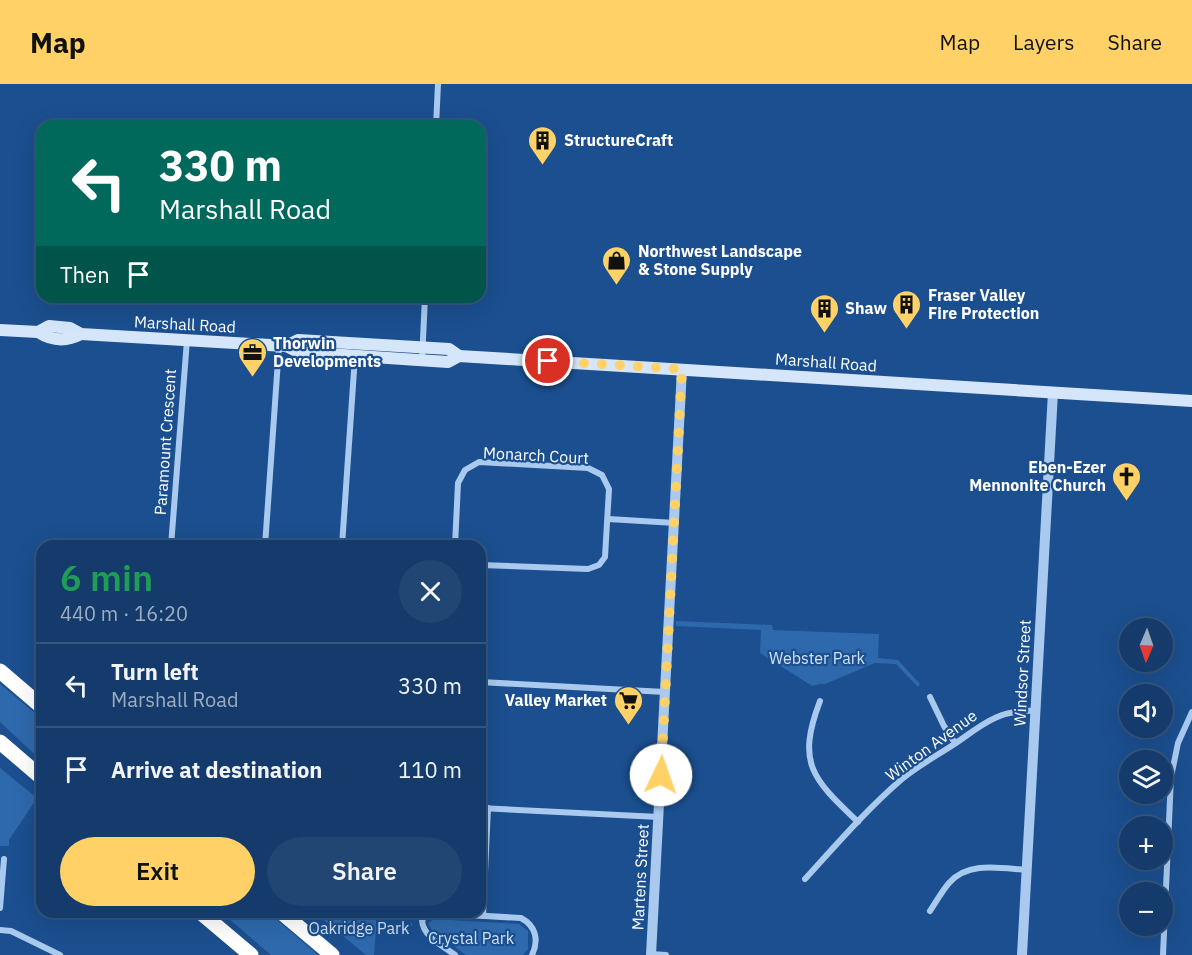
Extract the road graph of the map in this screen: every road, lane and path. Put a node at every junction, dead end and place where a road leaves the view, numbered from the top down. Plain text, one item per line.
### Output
1 (438, 84) edge
2 (436, 120) edge
3 (425, 303) edge
4 (0, 330) edge
5 (187, 340) junction
6 (282, 346) junction
7 (422, 354) junction
8 (355, 356) junction
9 (682, 369) junction
10 (1053, 392) junction
11 (1192, 401) edge
12 (608, 519) junction
13 (675, 523) junction
14 (171, 540) edge
15 (266, 540) edge
16 (342, 540) edge
17 (455, 540) edge
18 (486, 565) edge
19 (0, 671) edge
20 (486, 682) edge
21 (665, 692) junction
22 (930, 697) dead end
23 (820, 701) dead end
24 (36, 702) edge
25 (1035, 711) junction
26 (1192, 712) edge
27 (0, 742) edge
28 (955, 743) junction
29 (36, 773) edge
30 (488, 808) joint
31 (659, 817) junction
32 (858, 822) junction
33 (486, 851) edge
34 (4, 859) dead end
35 (1026, 870) junction
36 (805, 879) dead end
37 (0, 908) edge
38 (930, 911) dead end
39 (486, 916) edge
40 (207, 918) edge
41 (288, 918) edge
42 (424, 918) edge
43 (0, 930) edge
44 (60, 955) edge
45 (251, 955) edge
46 (332, 955) edge
47 (455, 955) edge
48 (532, 955) edge
49 (651, 955) edge
50 (666, 955) edge
51 (1022, 955) edge
52 (1163, 955) edge

1 - 2 street
3 - 7 street
4 - 5 main road, Marshall Road
5 - 6 main road, Marshall Road
5 - 14 street, Paramount Crescent
6 - 7 main road, Marshall Road
6 - 8 main road, Marshall Road
6 - 15 street
7 - 8 main road, Marshall Road
7 - 9 main road, Marshall Road
8 - 16 street
9 - 10 main road, Marshall Road
9 - 13 street, Martens Street
10 - 11 main road, Marshall Road
10 - 25 street, Windsor Street
12 - 13 street
12 - 17 street, Monarch Court
12 - 18 street, Monarch Court
13 - 21 street, Martens Street
19 - 24 highway
20 - 21 street
21 - 31 street, Martens Street
22 - 28 street
23 - 32 street
25 - 28 street, Winton Avenue
25 - 35 street, Windsor Street
26 - 52 street
27 - 29 highway
28 - 32 street, Winton Avenue
30 - 31 street
30 - 33 street
31 - 49 street, Martens Street
32 - 36 street, Winton Avenue
34 - 37 street
35 - 38 street
35 - 51 street, Windsor Street
39 - 48 street
40 - 45 highway
41 - 46 highway
42 - 47 street
43 - 44 street
49 - 50 street

